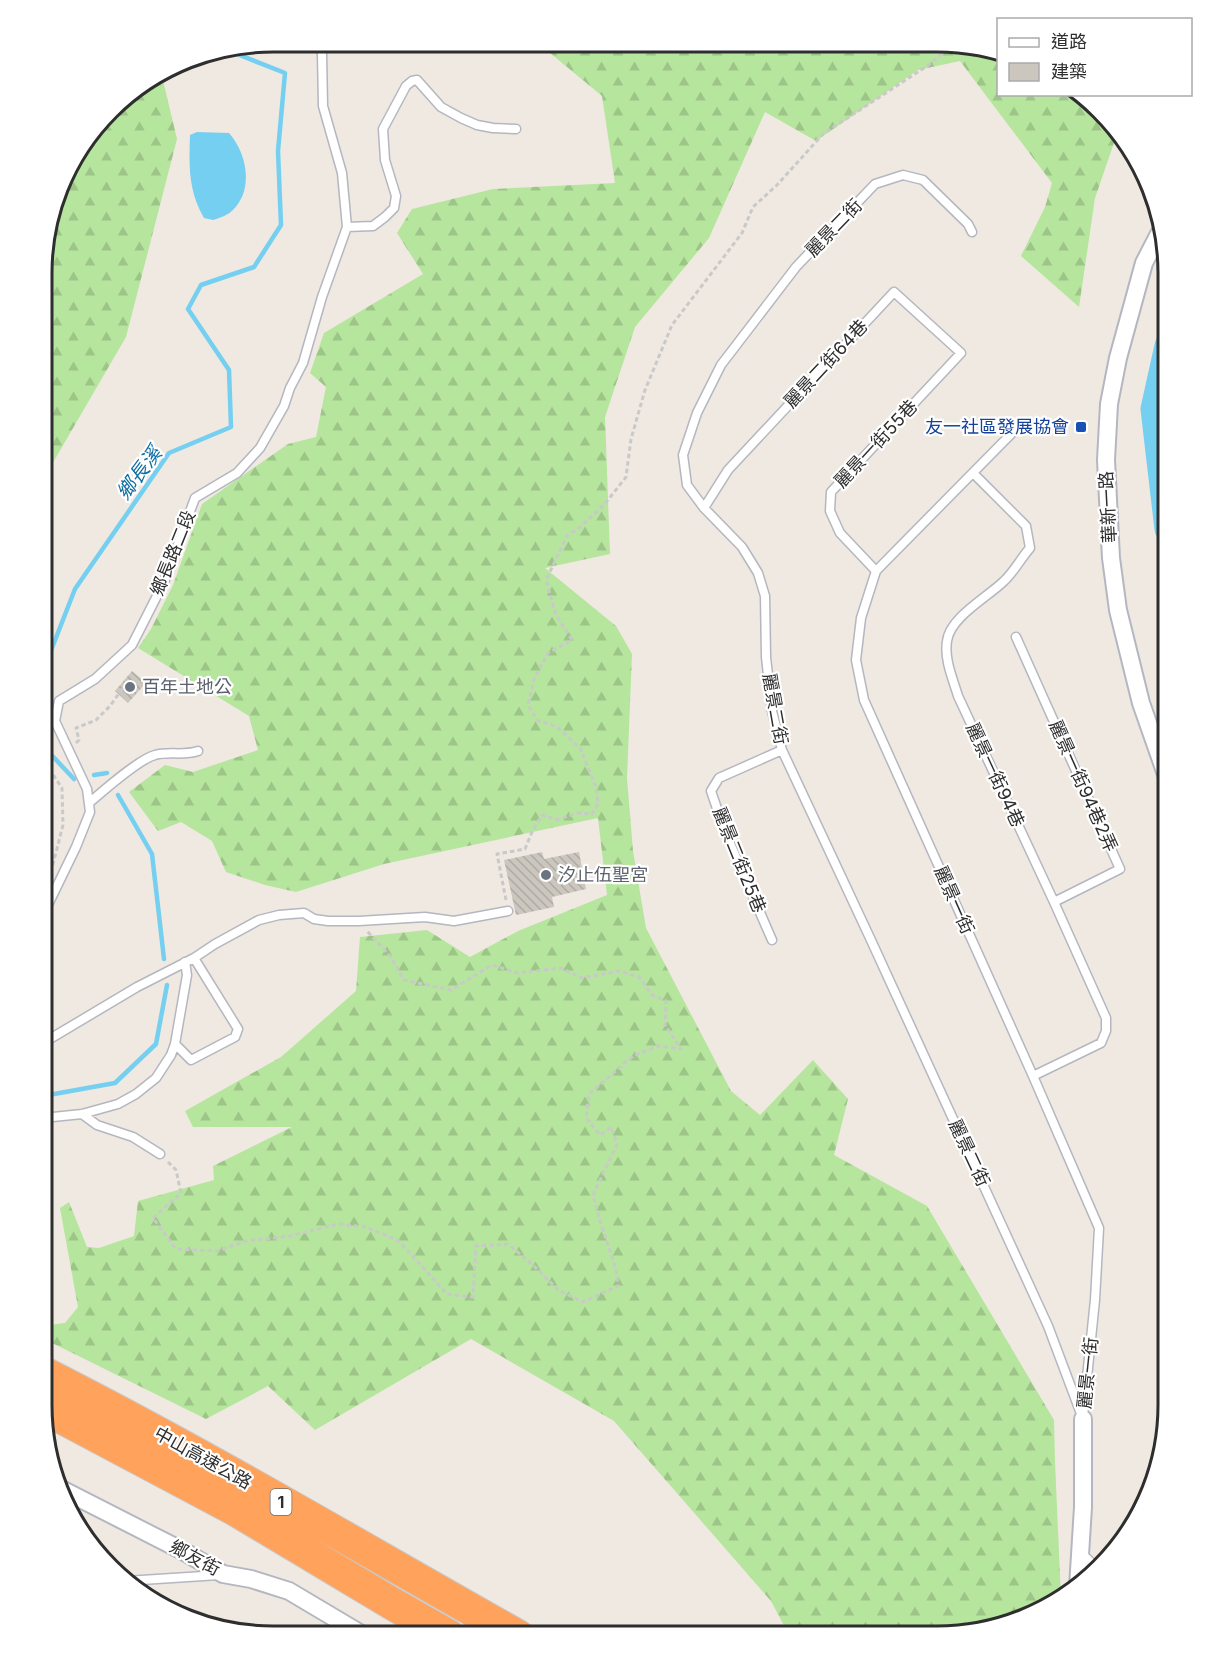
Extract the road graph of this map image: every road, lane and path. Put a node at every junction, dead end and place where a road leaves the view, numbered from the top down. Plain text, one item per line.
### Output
1 (321, 52) edge
2 (944, 53) edge
3 (516, 129) dead end
4 (347, 226) junction
5 (972, 232) dead end
6 (1155, 241) edge
7 (961, 353) joint
8 (1015, 430) dead end
9 (973, 473) junction
10 (704, 508) junction
11 (876, 571) junction
12 (1016, 637) dead end
13 (127, 682) dead end
14 (782, 750) junction
15 (1158, 750) edge
16 (198, 751) dead end
17 (69, 752) junction
18 (52, 773) edge
19 (89, 803) junction
20 (52, 866) edge
21 (52, 896) edge
22 (1054, 902) junction
23 (508, 911) joint
24 (358, 921) junction
25 (772, 940) dead end
26 (194, 958) junction
27 (185, 962) junction
28 (52, 1038) edge
29 (175, 1044) junction
30 (1033, 1076) junction
31 (82, 1114) junction
32 (52, 1117) edge
33 (160, 1154) joint
34 (52, 1377) edge
35 (53, 1413) edge
36 (1083, 1419) junction
37 (71, 1495) edge
38 (1080, 1552) junction
39 (1092, 1563) edge
40 (223, 1574) junction
41 (1079, 1575) edge
42 (138, 1580) edge
43 (348, 1626) edge
44 (431, 1626) edge
45 (500, 1626) edge

1 - 4 lane, 鄉長路二段
2 - 23 path
3 - 4 lane
4 - 17 lane, 鄉長路二段
5 - 10 lane, 麗景二街
6 - 15 street, 華新一路
7 - 10 lane, 麗景二街64巷
7 - 11 lane, 麗景一街55巷
8 - 9 lane, 麗景一街
9 - 11 lane, 麗景一街
9 - 22 lane, 麗景一街94巷
10 - 14 lane, 麗景二街
11 - 30 lane, 麗景一街
12 - 22 lane, 麗景一街94巷2弄
13 - 17 path
14 - 25 lane, 麗景二街25巷
14 - 36 lane, 麗景二街
16 - 19 lane
17 - 19 lane, 鄉長路二段
18 - 20 path
19 - 21 lane
22 - 30 lane, 麗景一街94巷
23 - 24 lane
24 - 26 lane
24 - 33 path
26 - 27 lane
26 - 29 lane
27 - 28 lane
27 - 29 lane
29 - 31 lane
30 - 36 lane, 麗景一街
31 - 32 lane
31 - 33 lane
34 - 45 highway, 中山高速公路 / 1
35 - 44 highway, 中山高速公路 / 1
36 - 38 street
37 - 40 street, 鄉友街
38 - 39 lane
38 - 41 street
40 - 42 lane
40 - 43 street, 鄉友街

